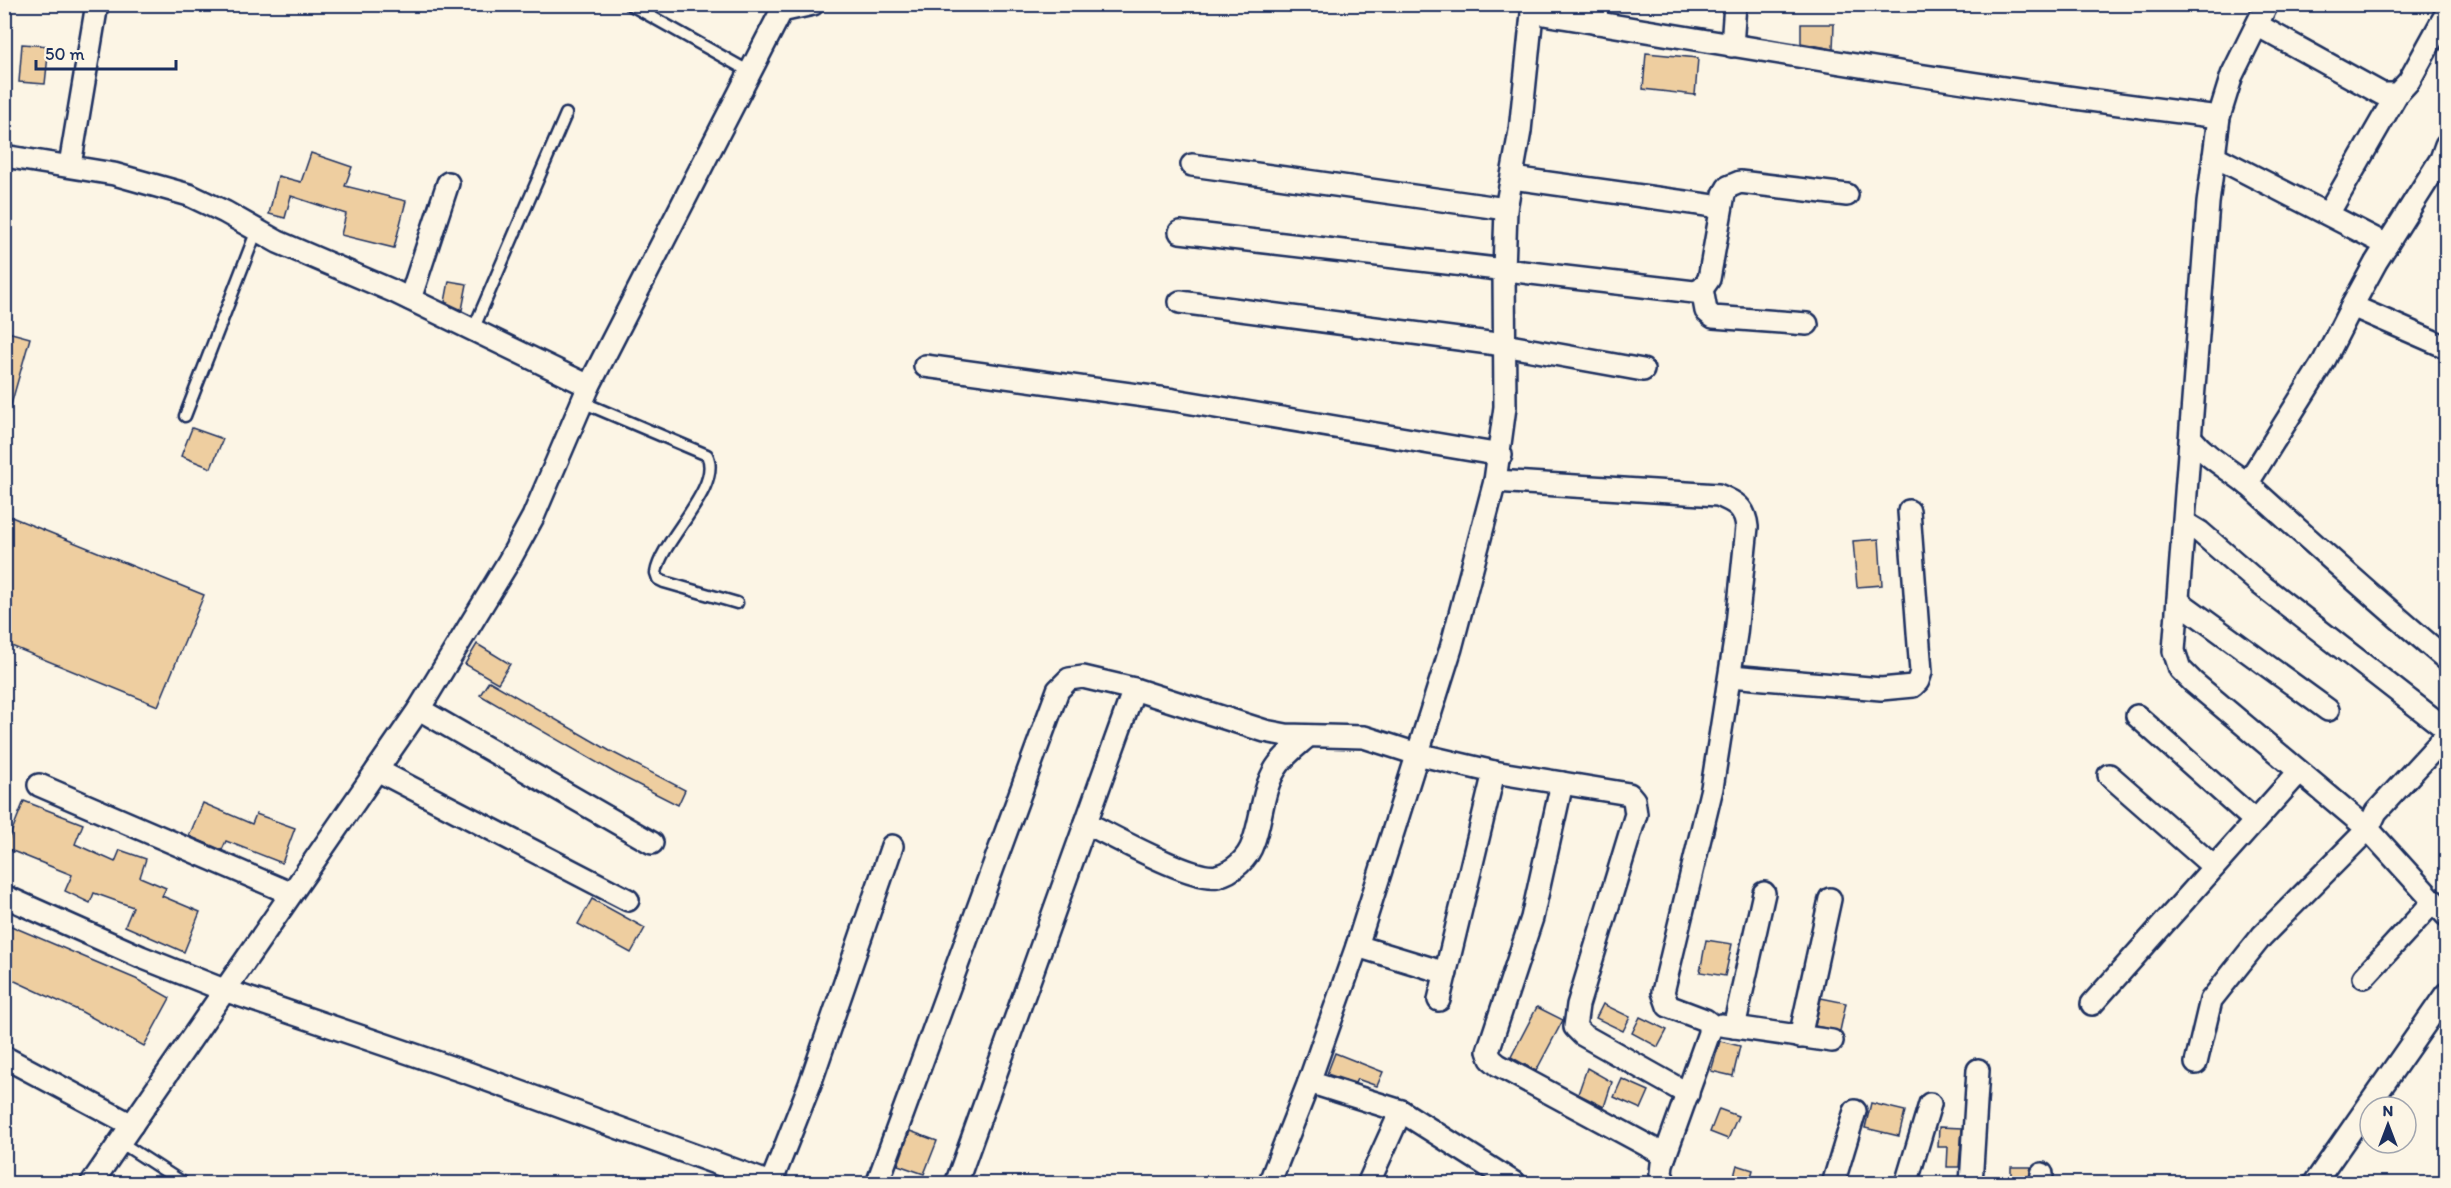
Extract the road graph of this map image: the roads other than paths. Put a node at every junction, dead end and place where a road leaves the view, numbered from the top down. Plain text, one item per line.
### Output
1 (97, 4) edge
2 (629, 4) edge
3 (813, 4) edge
4 (1735, 4) edge
5 (2267, 4) edge
6 (783, 8) edge
7 (1533, 8) edge
8 (1597, 14) edge
9 (2446, 14) edge
10 (2257, 25) junction
11 (1732, 46) junction
12 (750, 72) junction
13 (2397, 94) junction
14 (566, 114) dead end
15 (2219, 117) junction
16 (4, 156) edge
17 (2214, 156) junction
18 (2445, 156) edge
19 (70, 165) junction
20 (1192, 165) dead end
21 (1512, 178) junction
22 (448, 183) dead end
23 (1847, 195) dead end
24 (1721, 207) junction
25 (1506, 209) junction
26 (2328, 214) junction
27 (257, 230) junction
28 (1180, 232) dead end
29 (2387, 245) junction
30 (1504, 271) junction
31 (1702, 289) junction
32 (410, 299) junction
33 (1180, 302) dead end
34 (2352, 306) junction
35 (1807, 324) dead end
36 (472, 330) junction
37 (1504, 345) junction
38 (2446, 347) edge
39 (925, 366) dead end
40 (1642, 370) dead end
41 (585, 394) junction
42 (185, 416) dead end
43 (2192, 439) junction
44 (1501, 455) junction
45 (1495, 481) junction
46 (2247, 484) junction
47 (1910, 511) dead end
48 (2185, 523) junction
49 (2178, 601) junction
50 (737, 603) dead end
51 (2446, 658) edge
52 (1731, 676) junction
53 (1134, 689) junction
54 (419, 709) junction
55 (2328, 710) dead end
56 (2138, 716) dead end
57 (2446, 729) edge
58 (1308, 736) junction
59 (2446, 736) edge
60 (1417, 754) junction
61 (377, 770) junction
62 (1494, 772) junction
63 (2299, 772) junction
64 (2109, 775) dead end
65 (1562, 783) junction
66 (39, 784) dead end
67 (2255, 821) junction
68 (1086, 823) junction
69 (2368, 829) junction
70 (652, 843) dead end
71 (892, 846) dead end
72 (2214, 867) junction
73 (1764, 892) dead end
74 (290, 893) junction
75 (4, 896) edge
76 (1830, 899) dead end
77 (628, 900) dead end
78 (2440, 908) edge
79 (1357, 946) junction
80 (1446, 973) junction
81 (2364, 977) dead end
82 (224, 990) junction
83 (2446, 994) edge
84 (1439, 1000) dead end
85 (2092, 1004) dead end
86 (1709, 1023) junction
87 (1734, 1027) junction
88 (1800, 1037) junction
89 (1832, 1041) dead end
90 (4, 1057) edge
91 (2196, 1063) dead end
92 (1978, 1070) dead end
93 (1309, 1082) junction
94 (1688, 1094) junction
95 (1930, 1104) dead end
96 (1401, 1111) junction
97 (1855, 1111) dead end
98 (126, 1133) junction
99 (1665, 1155) junction
100 (772, 1183) edge
101 (91, 1184) edge
102 (185, 1184) edge
103 (877, 1184) edge
104 (956, 1184) edge
105 (1269, 1184) edge
106 (1368, 1184) edge
107 (1516, 1184) edge
108 (1665, 1184) edge
109 (1833, 1184) edge
110 (1906, 1184) edge
111 (1971, 1184) edge
112 (2314, 1184) edge

1 - 19 street
2 - 12 lane
3 - 6 street
4 - 11 street
5 - 10 street
6 - 12 street
7 - 8 street
7 - 21 street
8 - 11 street
9 - 13 street
10 - 13 street
10 - 15 street
11 - 15 street
12 - 41 street
13 - 26 street
14 - 36 lane
15 - 17 street
16 - 19 street
17 - 26 street
17 - 43 street
18 - 29 street
19 - 27 street
20 - 25 street
21 - 24 street
21 - 25 street
22 - 32 street
23 - 24 street
24 - 31 street
25 - 30 street
26 - 29 street
27 - 32 street
27 - 42 lane
28 - 30 street
29 - 34 street
30 - 31 street
30 - 37 street
31 - 35 street
32 - 36 street
33 - 37 street
34 - 38 street
34 - 46 street
36 - 41 street
37 - 40 street
37 - 44 street
39 - 44 street
41 - 50 lane
41 - 54 street
43 - 46 street
43 - 48 street
44 - 45 street
45 - 52 street
45 - 60 street
46 - 51 street
47 - 52 street
48 - 49 street
48 - 57 street
49 - 55 street
49 - 63 street
52 - 86 street
53 - 58 street
53 - 68 street
53 - 103 street
54 - 61 street
54 - 70 street
56 - 67 street
58 - 60 street
58 - 68 street
59 - 69 street
60 - 62 street
60 - 79 street
61 - 74 street
61 - 77 street
62 - 65 street
62 - 80 street
63 - 67 street
63 - 69 street
64 - 72 street
65 - 94 street
65 - 99 street
66 - 74 street
67 - 72 street
68 - 104 street
69 - 78 street
69 - 91 street
71 - 100 street
72 - 85 street
73 - 87 street
74 - 82 street
75 - 82 street
76 - 88 street
78 - 81 street
79 - 80 street
79 - 93 street
80 - 84 street
82 - 98 street
82 - 100 street
83 - 112 street
86 - 87 street
86 - 94 street
87 - 88 street
88 - 89 street
90 - 98 street
92 - 111 street
93 - 96 street
93 - 105 street
94 - 99 street
95 - 110 street
96 - 106 street
96 - 107 street
97 - 109 street
98 - 101 street
98 - 102 lane
99 - 108 street

